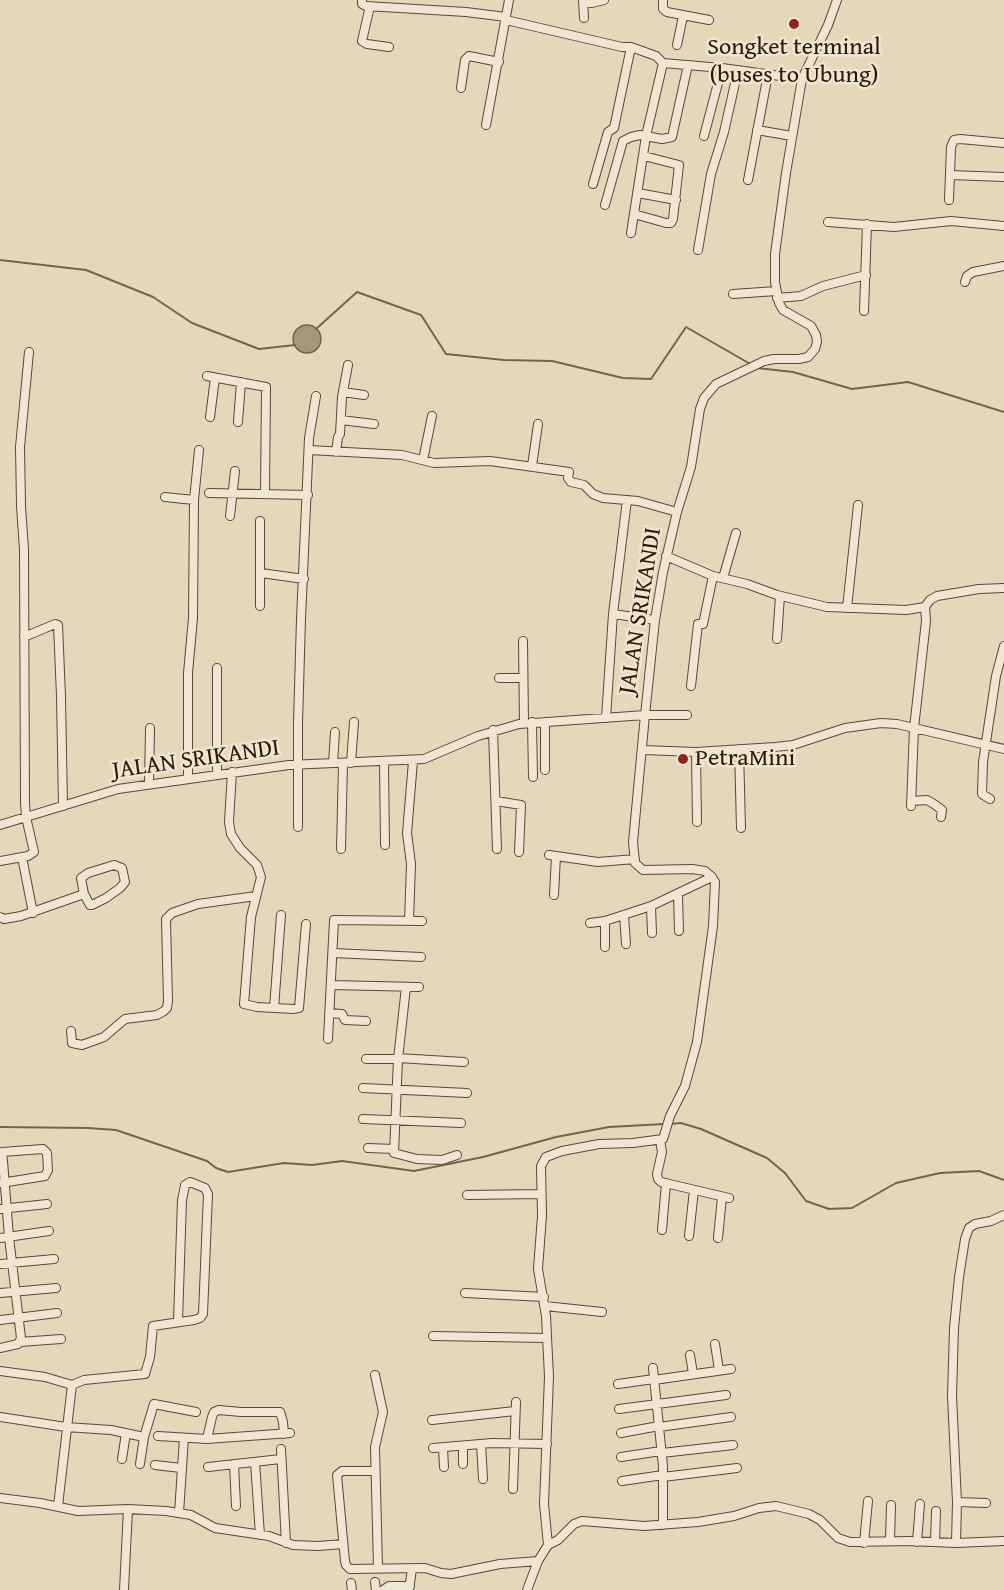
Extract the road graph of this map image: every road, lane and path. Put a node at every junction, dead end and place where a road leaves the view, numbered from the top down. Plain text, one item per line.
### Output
1 (362, 0) edge
2 (509, 0) edge
3 (604, 0) edge
4 (663, 0) edge
5 (837, 0) edge
6 (583, 1) edge
7 (370, 6) junction
8 (683, 16) junction
9 (584, 18) dead end
10 (506, 19) junction
11 (709, 20) dead end
12 (677, 45) dead end
13 (389, 47) dead end
14 (631, 47) junction
15 (499, 62) junction
16 (663, 63) junction
17 (688, 65) junction
18 (722, 68) junction
19 (738, 70) junction
20 (768, 74) junction
21 (802, 79) junction
22 (461, 88) dead end
23 (486, 125) dead end
24 (757, 130) junction
25 (646, 136) junction
26 (704, 136) dead end
27 (792, 136) junction
28 (1004, 143) edge
29 (644, 156) junction
30 (950, 175) junction
31 (1004, 177) edge
32 (748, 180) dead end
33 (593, 184) dead end
34 (638, 193) junction
35 (676, 200) junction
36 (949, 200) dead end
37 (605, 204) dead end
38 (634, 214) junction
39 (828, 222) dead end
40 (867, 224) junction
41 (1004, 226) edge
42 (631, 232) dead end
43 (698, 250) dead end
44 (1004, 266) edge
45 (866, 275) junction
46 (965, 282) dead end
47 (733, 294) dead end
48 (776, 294) junction
49 (864, 311) dead end
50 (29, 352) dead end
51 (348, 364) dead end
52 (241, 382) junction
53 (343, 392) junction
54 (364, 395) dead end
55 (316, 396) dead end
56 (432, 416) dead end
57 (210, 417) dead end
58 (341, 420) junction
59 (238, 422) dead end
60 (374, 424) dead end
61 (538, 424) dead end
62 (309, 444) junction
63 (199, 450) dead end
64 (336, 452) junction
65 (423, 460) junction
66 (532, 466) junction
67 (235, 471) dead end
68 (209, 493) dead end
69 (232, 494) junction
70 (265, 494) junction
71 (308, 495) junction
72 (165, 497) dead end
73 (194, 500) junction
74 (627, 500) junction
75 (858, 505) dead end
76 (677, 512) junction
77 (230, 516) dead end
78 (260, 521) dead end
79 (736, 532) dead end
80 (666, 556) junction
81 (261, 573) junction
82 (713, 576) junction
83 (723, 578) junction
84 (304, 579) junction
85 (1004, 588) edge
86 (780, 596) junction
87 (260, 606) dead end
88 (925, 607) junction
89 (847, 608) junction
90 (613, 614) junction
91 (655, 620) junction
92 (24, 638) junction
93 (777, 639) dead end
94 (523, 641) dead end
95 (1004, 646) edge
96 (217, 668) dead end
97 (500, 678) dead end
98 (523, 678) junction
99 (691, 686) dead end
100 (687, 715) dead end
101 (645, 716) junction
102 (606, 718) junction
103 (354, 722) dead end
104 (545, 722) junction
105 (528, 723) junction
106 (150, 728) dead end
107 (914, 729) junction
108 (493, 730) junction
109 (336, 732) dead end
110 (985, 745) junction
111 (1004, 748) edge
112 (739, 749) junction
113 (643, 750) junction
114 (696, 752) junction
115 (412, 760) junction
116 (384, 762) junction
117 (333, 763) junction
118 (347, 763) junction
119 (298, 765) junction
120 (545, 770) dead end
121 (232, 772) junction
122 (217, 774) junction
123 (533, 777) dead end
124 (188, 778) junction
125 (149, 784) junction
126 (990, 799) dead end
127 (496, 801) junction
128 (63, 806) junction
129 (26, 817) junction
130 (941, 817) dead end
131 (697, 822) dead end
132 (0, 825) edge
133 (298, 827) dead end
134 (741, 828) dead end
135 (385, 845) dead end
136 (341, 849) dead end
137 (497, 849) dead end
138 (519, 852) dead end
139 (22, 857) junction
140 (635, 859) junction
141 (0, 861) edge
142 (712, 877) junction
143 (84, 894) junction
144 (554, 895) dead end
145 (678, 895) junction
146 (256, 896) junction
147 (651, 906) junction
148 (33, 913) junction
149 (282, 915) dead end
150 (624, 915) junction
151 (0, 917) edge
152 (409, 921) junction
153 (422, 921) dead end
154 (605, 921) junction
155 (590, 923) dead end
156 (306, 924) dead end
157 (679, 931) dead end
158 (652, 933) dead end
159 (626, 944) dead end
160 (605, 947) dead end
161 (333, 953) junction
162 (421, 957) dead end
163 (331, 985) junction
164 (406, 987) junction
165 (419, 987) dead end
166 (274, 1008) junction
167 (329, 1013) junction
168 (366, 1021) dead end
169 (71, 1031) dead end
170 (328, 1039) dead end
171 (366, 1059) dead end
172 (398, 1059) junction
173 (464, 1062) dead end
174 (363, 1088) dead end
175 (397, 1090) junction
176 (467, 1093) dead end
177 (363, 1119) dead end
178 (395, 1120) junction
179 (461, 1123) dead end
180 (660, 1140) junction
181 (368, 1148) dead end
182 (394, 1149) junction
183 (1, 1153) edge
184 (457, 1155) dead end
185 (2, 1183) edge
186 (666, 1183) junction
187 (694, 1190) junction
188 (541, 1194) junction
189 (467, 1196) dead end
190 (47, 1204) dead end
191 (3, 1209) edge
192 (1004, 1215) edge
193 (662, 1230) dead end
194 (49, 1231) dead end
195 (688, 1236) dead end
196 (9, 1237) junction
197 (0, 1238) edge
198 (718, 1238) dead end
199 (54, 1259) dead end
200 (13, 1263) junction
201 (0, 1264) edge
202 (56, 1288) dead end
203 (16, 1291) junction
204 (0, 1293) edge
205 (465, 1293) dead end
206 (544, 1297) junction
207 (545, 1306) junction
208 (602, 1312) dead end
209 (57, 1313) dead end
210 (19, 1318) junction
211 (0, 1320) edge
212 (178, 1321) junction
213 (433, 1336) dead end
214 (547, 1338) junction
215 (61, 1339) dead end
216 (20, 1342) junction
217 (715, 1344) dead end
218 (0, 1348) edge
219 (690, 1355) dead end
220 (653, 1368) dead end
221 (730, 1369) dead end
222 (719, 1370) junction
223 (0, 1371) edge
224 (693, 1374) junction
225 (375, 1376) dead end
226 (654, 1379) junction
227 (618, 1383) dead end
228 (72, 1384) junction
229 (726, 1395) dead end
230 (516, 1402) dead end
231 (657, 1403) junction
232 (619, 1409) dead end
233 (515, 1411) junction
234 (196, 1412) dead end
235 (731, 1417) dead end
236 (0, 1418) edge
237 (432, 1420) dead end
238 (659, 1426) junction
239 (66, 1427) junction
240 (126, 1433) junction
241 (621, 1433) dead end
242 (158, 1436) dead end
243 (144, 1437) junction
244 (184, 1438) junction
245 (207, 1440) junction
246 (514, 1442) junction
247 (481, 1444) junction
248 (547, 1444) junction
249 (733, 1444) dead end
250 (462, 1446) junction
251 (433, 1448) dead end
252 (443, 1448) junction
253 (281, 1449) dead end
254 (661, 1452) junction
255 (621, 1457) dead end
256 (122, 1459) dead end
257 (281, 1459) junction
258 (255, 1462) junction
259 (140, 1464) dead end
260 (234, 1464) junction
261 (463, 1464) dead end
262 (155, 1465) dead end
263 (207, 1467) dead end
264 (444, 1467) dead end
265 (181, 1468) junction
266 (737, 1468) dead end
267 (375, 1471) junction
268 (663, 1476) junction
269 (483, 1479) dead end
270 (622, 1481) dead end
271 (513, 1489) dead end
272 (0, 1498) edge
273 (868, 1501) dead end
274 (957, 1502) junction
275 (986, 1503) dead end
276 (920, 1504) dead end
277 (891, 1505) dead end
278 (58, 1506) junction
279 (236, 1506) dead end
280 (128, 1509) junction
281 (936, 1511) dead end
282 (179, 1513) junction
283 (663, 1525) junction
284 (260, 1535) junction
285 (890, 1541) junction
286 (1004, 1541) edge
287 (917, 1542) junction
288 (935, 1542) junction
289 (286, 1543) junction
290 (864, 1543) junction
291 (956, 1543) junction
292 (343, 1544) junction
293 (548, 1545) junction
294 (538, 1561) junction
295 (378, 1568) junction
296 (412, 1569) junction
297 (409, 1588) edge
298 (124, 1590) edge
299 (383, 1590) edge
300 (527, 1590) edge

1 - 7 street
2 - 10 street
3 - 6 street
4 - 8 street
5 - 21 street
6 - 9 street
7 - 10 street
7 - 13 street
8 - 11 street
8 - 12 street
10 - 14 street
10 - 15 street
14 - 16 street
14 - 33 street
15 - 22 street
15 - 23 street
16 - 17 street
16 - 25 street
17 - 18 street
17 - 25 street
18 - 19 street
18 - 26 street
19 - 20 street
19 - 43 street
20 - 21 street
20 - 24 street
21 - 27 street
24 - 27 street
24 - 32 street
25 - 29 street
25 - 37 street
27 - 48 street
28 - 30 street
29 - 34 street
29 - 35 street
30 - 31 street
30 - 36 street
34 - 35 street
34 - 38 street
35 - 38 street
38 - 42 street
39 - 40 street
40 - 41 street
40 - 45 street
44 - 46 street
45 - 48 street
45 - 49 street
47 - 48 street
48 - 76 street, JALAN SRIKANDI
50 - 92 street
51 - 53 street
52 - 57 street
52 - 59 street
52 - 70 street
53 - 54 street
53 - 58 street
55 - 62 street
56 - 65 street
58 - 60 street
58 - 64 street
61 - 66 street
62 - 64 street
62 - 71 street
63 - 73 street
64 - 65 street
65 - 66 street
66 - 74 street
67 - 69 street
68 - 69 street
69 - 70 street
69 - 77 street
70 - 71 street
71 - 84 street
72 - 73 street
73 - 124 street
74 - 76 street
74 - 90 street
75 - 89 street
76 - 80 street, JALAN SRIKANDI
78 - 81 street
79 - 83 street
80 - 82 street
80 - 91 street, JALAN SRIKANDI
81 - 84 street
81 - 87 street
82 - 83 street
82 - 99 street
83 - 86 street
84 - 119 street
85 - 88 street
86 - 89 street
86 - 93 street
88 - 89 street
88 - 107 street
90 - 91 street
90 - 102 street
91 - 101 street, JALAN SRIKANDI
92 - 128 street
92 - 129 street
94 - 98 street
95 - 110 street
96 - 122 street
97 - 98 street
98 - 105 street
100 - 101 street
101 - 102 street, JALAN SRIKANDI
101 - 113 street
102 - 104 street, JALAN SRIKANDI
103 - 118 street
104 - 105 street, JALAN SRIKANDI
104 - 120 street
105 - 108 street, JALAN SRIKANDI
105 - 123 street
106 - 125 street
107 - 110 street
107 - 112 street
107 - 130 street
108 - 115 street, JALAN SRIKANDI
108 - 127 street
109 - 117 street
110 - 111 street
110 - 126 street
112 - 114 street
112 - 134 street
113 - 114 street
113 - 140 street
114 - 131 street
115 - 116 street, JALAN SRIKANDI
115 - 152 street
116 - 118 street, JALAN SRIKANDI
116 - 135 street
117 - 118 street, JALAN SRIKANDI
117 - 119 street, JALAN SRIKANDI
118 - 136 street
119 - 121 street, JALAN SRIKANDI
119 - 133 street
121 - 122 street, JALAN SRIKANDI
121 - 146 street
122 - 124 street, JALAN SRIKANDI
124 - 125 street, JALAN SRIKANDI
125 - 128 street, JALAN SRIKANDI
127 - 137 street
127 - 138 street
128 - 129 street, JALAN SRIKANDI
129 - 132 street, JALAN SRIKANDI
129 - 139 street
139 - 141 street
139 - 148 street
140 - 142 street
140 - 144 street
142 - 145 street
142 - 180 street
143 - 143 street
143 - 148 street
145 - 147 street
145 - 157 street
146 - 166 street
146 - 169 street
147 - 150 street
147 - 158 street
148 - 151 street
149 - 166 street
150 - 154 street
150 - 159 street
152 - 153 street
152 - 161 street
154 - 155 street
154 - 160 street
156 - 166 street
161 - 162 street
161 - 163 street
163 - 164 street
163 - 167 street
164 - 165 street
164 - 172 street
167 - 168 street
167 - 170 street
171 - 172 street
172 - 173 street
172 - 175 street
174 - 175 street
175 - 176 street
175 - 178 street
177 - 178 street
178 - 179 street
178 - 182 street
180 - 186 street
180 - 188 street
181 - 182 street
182 - 184 street
183 - 185 street
183 - 185 street
185 - 191 street
186 - 187 street
186 - 193 street
187 - 195 street
187 - 198 street
188 - 189 street
188 - 206 street
190 - 191 street
191 - 196 street
192 - 274 street
194 - 196 street
196 - 197 street
196 - 200 street
199 - 200 street
200 - 201 street
200 - 203 street
202 - 203 street
203 - 204 street
203 - 210 street
205 - 206 street
206 - 207 street
207 - 208 street
207 - 214 street
209 - 210 street
210 - 211 street
210 - 216 street
212 - 212 street
212 - 228 street
213 - 214 street
214 - 248 street
215 - 216 street
216 - 218 street
217 - 222 street
219 - 224 street
220 - 226 street
221 - 222 street
222 - 224 street
223 - 228 street
224 - 226 street
225 - 267 street
226 - 227 street
226 - 231 street
228 - 239 street
229 - 231 street
230 - 233 street
231 - 232 street
231 - 238 street
233 - 237 street
233 - 246 street
234 - 243 street
235 - 238 street
236 - 239 street
238 - 241 street
238 - 254 street
239 - 240 street
239 - 278 street
240 - 243 street
240 - 256 street
242 - 244 street
243 - 259 street
244 - 245 street
244 - 265 street
245 - 245 street
246 - 247 street
246 - 248 street
246 - 271 street
247 - 250 street
247 - 269 street
248 - 293 street
249 - 254 street
250 - 252 street
250 - 261 street
251 - 252 street
252 - 264 street
253 - 257 street
254 - 255 street
254 - 268 street
257 - 258 street
257 - 289 street
258 - 260 street
258 - 284 street
260 - 263 street
260 - 279 street
262 - 265 street
265 - 282 street
266 - 268 street
267 - 292 street
267 - 295 street
268 - 270 street
268 - 283 street
272 - 278 street
273 - 290 street
274 - 275 street
274 - 291 street
276 - 287 street
277 - 285 street
278 - 280 street
280 - 282 street
280 - 298 street
281 - 288 street
282 - 284 street
283 - 290 street
283 - 293 street
284 - 289 street
285 - 287 street
285 - 290 street
286 - 291 street
287 - 288 street
288 - 291 street
289 - 292 street
292 - 295 street
293 - 294 street
294 - 296 street
294 - 300 street
295 - 296 street
296 - 297 street
297 - 299 street

